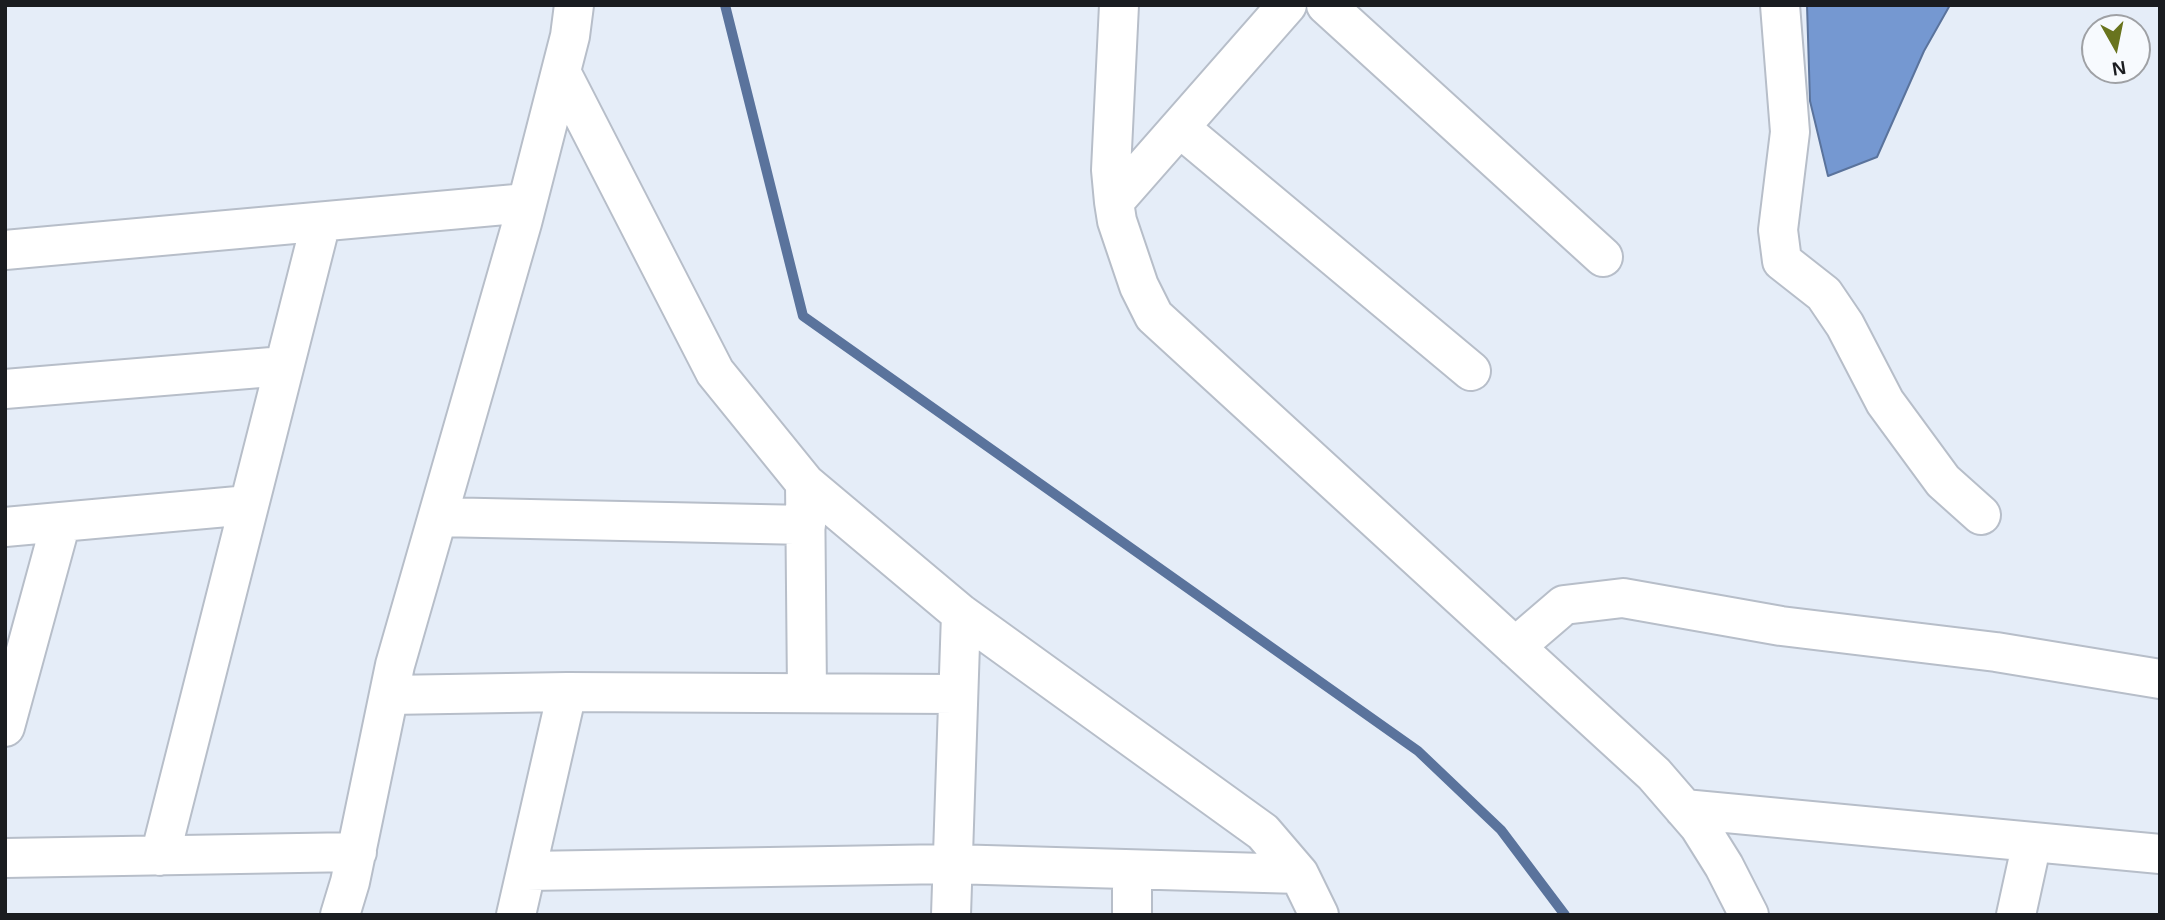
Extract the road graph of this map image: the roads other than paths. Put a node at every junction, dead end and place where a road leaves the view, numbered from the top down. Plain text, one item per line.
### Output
1 (574, 5) edge
2 (1119, 5) edge
3 (1287, 5) edge
4 (1326, 5) edge
5 (1780, 5) edge
6 (561, 72) junction
7 (1180, 128) junction
8 (1114, 202) junction
9 (527, 203) junction
10 (321, 222) junction
11 (5, 250) edge
12 (1603, 257) dead end
13 (284, 366) junction
14 (1471, 371) dead end
15 (5, 388) edge
16 (805, 483) junction
17 (249, 505) junction
18 (1980, 515) dead end
19 (438, 517) junction
20 (61, 522) junction
21 (806, 525) junction
22 (5, 527) edge
23 (961, 614) junction
24 (1516, 647) junction
25 (2160, 679) edge
26 (567, 692) junction
27 (807, 692) junction
28 (956, 694) junction
29 (389, 695) junction
30 (5, 727) edge
31 (1684, 808) junction
32 (2032, 842) junction
33 (357, 852) junction
34 (2160, 854) edge
35 (160, 856) junction
36 (5, 858) edge
37 (951, 864) junction
38 (1132, 870) junction
39 (527, 871) junction
40 (1299, 874) junction
41 (340, 915) edge
42 (516, 915) edge
43 (951, 915) edge
44 (1132, 915) edge
45 (1319, 915) edge
46 (1749, 915) edge
47 (2016, 915) edge

1 - 6 street
2 - 8 street
3 - 7 street
4 - 12 street
5 - 18 street
6 - 9 street
6 - 16 street
7 - 8 street
7 - 14 street
8 - 24 street
9 - 10 street
9 - 19 street
10 - 11 street
10 - 13 street
13 - 15 street
13 - 17 street
16 - 21 street
16 - 23 street
17 - 20 street
17 - 35 street
19 - 21 street
19 - 29 street
20 - 22 street
20 - 30 street
21 - 27 street
23 - 28 street
23 - 40 street
24 - 25 street
24 - 31 street
26 - 27 street
26 - 29 street
26 - 39 street
27 - 28 street
28 - 37 street
29 - 33 street
31 - 32 street
31 - 46 street
32 - 34 street
32 - 47 street
33 - 35 street
33 - 41 street
35 - 36 street
37 - 38 street
37 - 39 street
37 - 43 street
38 - 40 street
38 - 44 street
39 - 42 street
40 - 45 street

